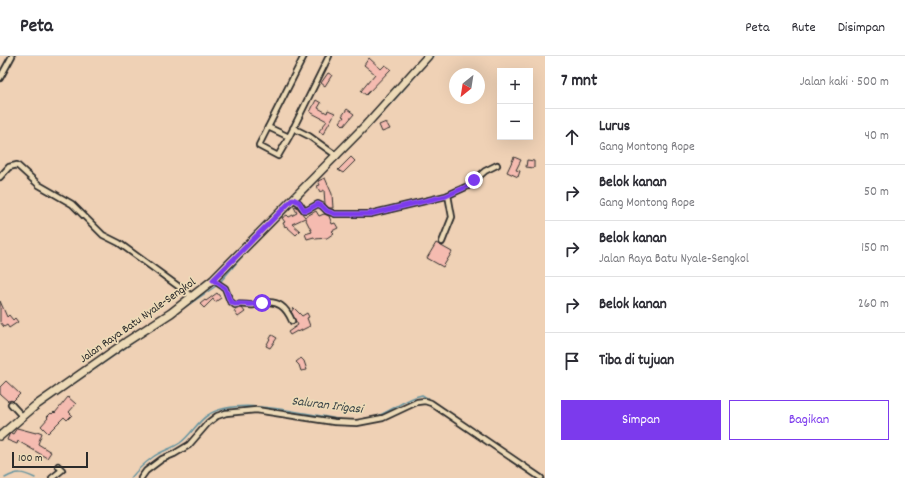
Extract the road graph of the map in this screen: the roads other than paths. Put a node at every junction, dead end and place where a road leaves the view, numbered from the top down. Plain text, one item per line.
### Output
1 (12, 56) edge
2 (304, 56) edge
3 (329, 56) edge
4 (428, 56) edge
5 (0, 78) edge
6 (268, 127) junction
7 (293, 128) junction
8 (289, 137) junction
9 (337, 156) junction
10 (497, 165) dead end
11 (0, 176) edge
12 (448, 195) junction
13 (293, 199) junction
14 (442, 242) dead end
15 (213, 280) junction
16 (193, 297) junction
17 (292, 321) dead end
18 (11, 404) dead end
19 (22, 416) junction
20 (0, 436) edge
21 (58, 466) dead end
22 (52, 478) edge
23 (141, 478) edge
24 (541, 478) edge

1 - 5 street
2 - 6 street
3 - 7 street
4 - 9 main road, Jalan Raya Batu Nyale-Sengkol
6 - 8 street
6 - 8 street
7 - 8 street
7 - 9 street
9 - 13 main road, Jalan Raya Batu Nyale-Sengkol
10 - 12 street
11 - 16 street
12 - 13 street
12 - 14 street
13 - 15 main road, Jalan Raya Batu Nyale-Sengkol
15 - 16 main road, Jalan Raya Batu Nyale-Sengkol
15 - 17 street
16 - 19 main road, Jalan Raya Batu Nyale-Sengkol
18 - 19 street
19 - 20 main road, Jalan Raya Batu Nyale-Sengkol
21 - 22 street
23 - 24 street

